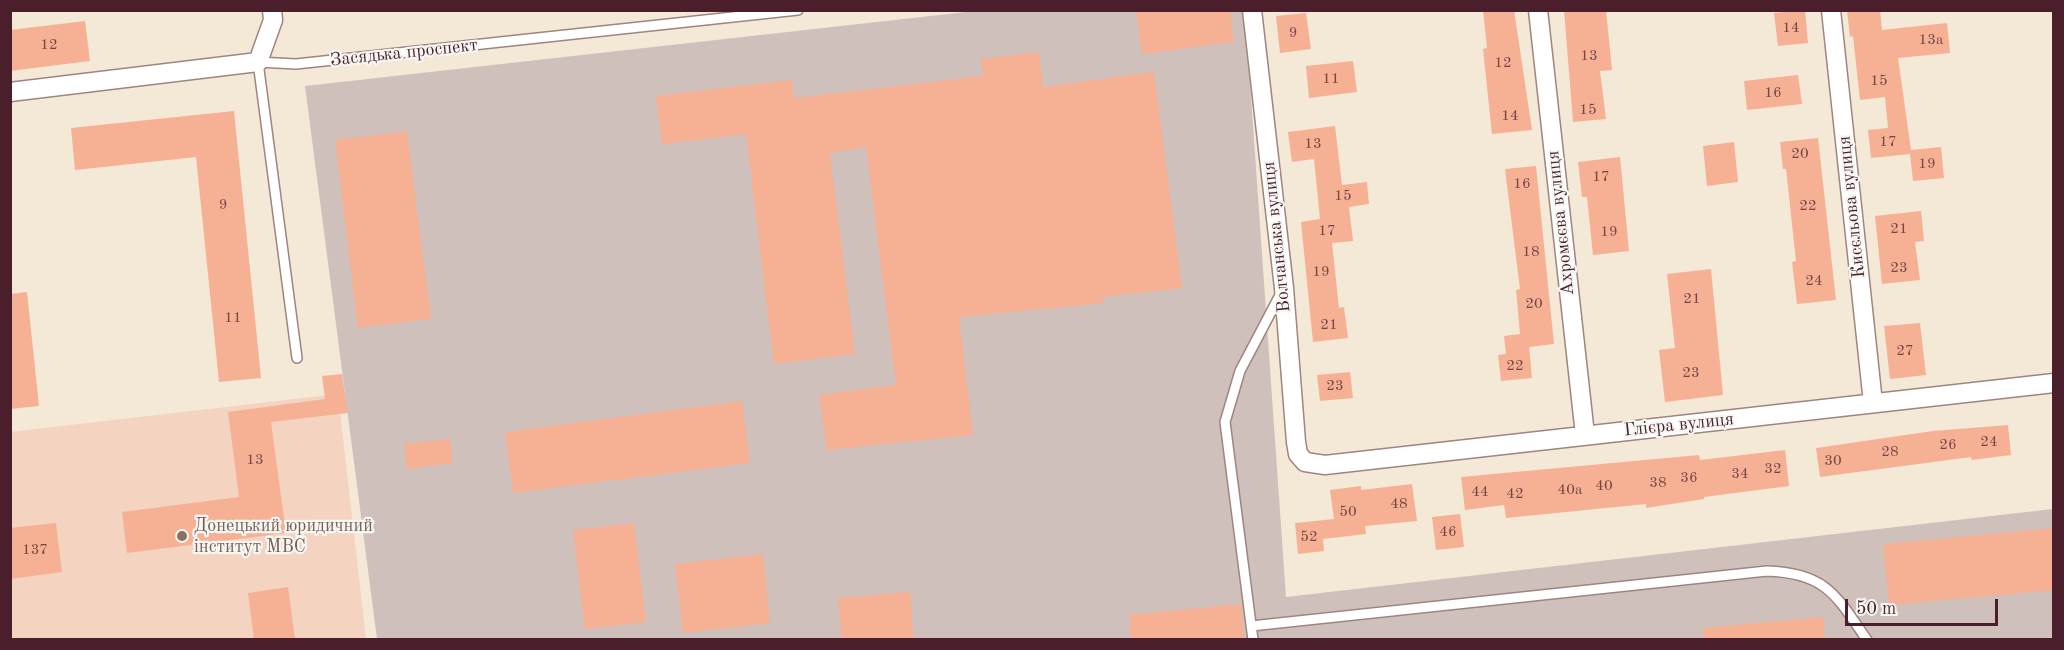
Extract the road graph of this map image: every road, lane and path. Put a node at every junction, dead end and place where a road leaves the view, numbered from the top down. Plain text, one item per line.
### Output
1 (272, 10) edge
2 (798, 10) edge
3 (1252, 10) edge
4 (1538, 10) edge
5 (1831, 10) edge
6 (258, 62) junction
7 (10, 92) edge
8 (1284, 288) junction
9 (297, 358) dead end
10 (2054, 384) edge
11 (1873, 404) junction
12 (1585, 435) junction
13 (1305, 462) joint
14 (1251, 626) junction
15 (1253, 639) edge
16 (1867, 639) edge

1 - 6 street
2 - 6 lane, Засядька проспект
3 - 8 street, Волчанська вулиця
4 - 12 street, Ахромєєва вулиця
5 - 11 street, Кисєльова вулиця
6 - 7 street, Засядька проспект
6 - 9 lane
8 - 13 street, Волчанська вулиця
8 - 14 lane
10 - 11 street, Глієра вулиця
11 - 12 street, Глієра вулиця
12 - 13 street, Глієра вулиця
14 - 15 lane
14 - 16 lane

